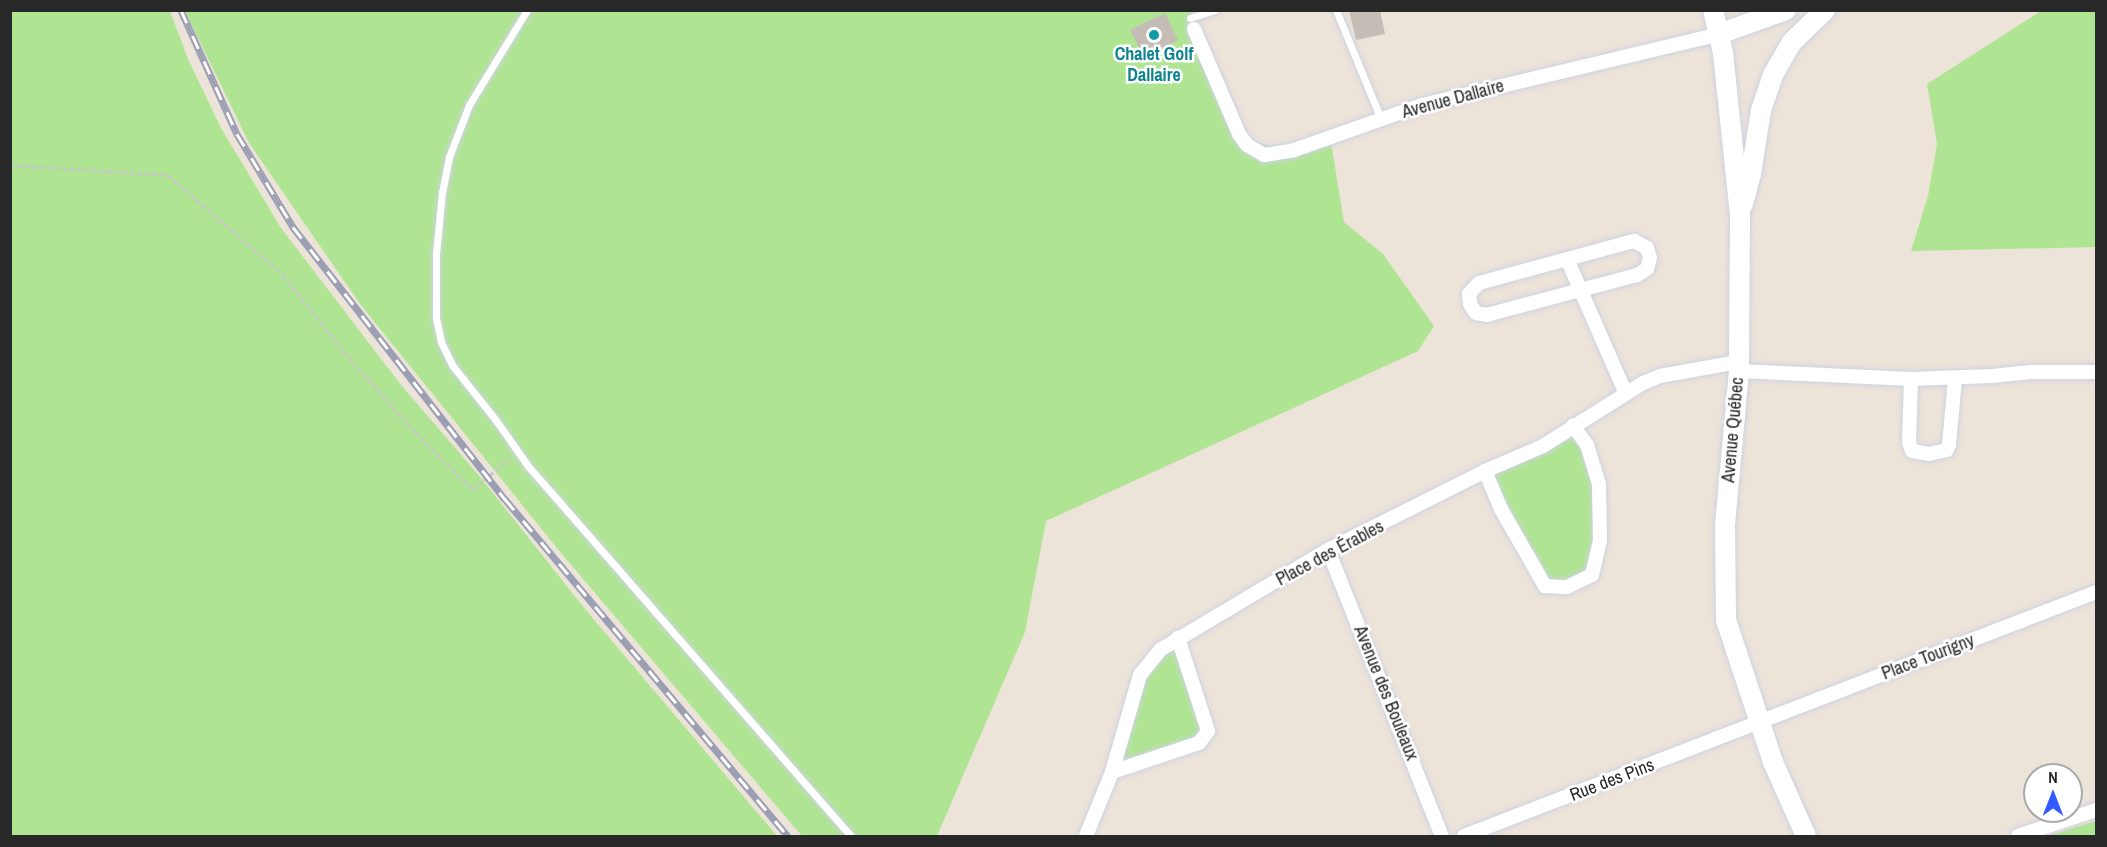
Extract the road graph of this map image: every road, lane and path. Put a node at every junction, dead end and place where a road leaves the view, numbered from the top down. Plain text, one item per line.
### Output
1 (527, 10) edge
2 (1215, 10) edge
3 (1336, 10) edge
4 (1713, 10) edge
5 (1786, 10) edge
6 (1825, 10) edge
7 (1190, 19) edge
8 (1719, 34) junction
9 (1381, 118) junction
10 (10, 165) edge
11 (1740, 215) junction
12 (1567, 259) junction
13 (1581, 292) junction
14 (1739, 367) junction
15 (2097, 372) edge
16 (1955, 378) junction
17 (1911, 379) junction
18 (1625, 392) junction
19 (1573, 426) junction
20 (517, 451) junction
21 (1485, 471) junction
22 (1328, 550) junction
23 (2097, 592) edge
24 (1178, 638) junction
25 (1760, 724) junction
26 (1112, 772) junction
27 (2097, 810) edge
28 (851, 837) edge
29 (1086, 837) edge
30 (1442, 837) edge
31 (1464, 837) edge
32 (1806, 837) edge
33 (2018, 837) edge

1 - 20 lane
2 - 7 lane
3 - 9 lane
4 - 8 street, Avenue Québec
5 - 8 street, Avenue Dallaire
6 - 11 street
7 - 9 street, Avenue Dallaire
8 - 9 street, Avenue Dallaire
8 - 11 street, Avenue Québec
10 - 20 path
11 - 14 street, Avenue Québec
12 - 13 street
12 - 13 street
12 - 13 street
13 - 18 street
14 - 17 street
14 - 18 street, Place des Érables
14 - 25 street, Avenue Québec
15 - 16 street
16 - 17 street
16 - 17 street
18 - 19 street, Place des Érables
19 - 21 street, Place des Érables
19 - 21 street
20 - 28 lane
21 - 22 street, Place des Érables
22 - 24 street, Place des Érables
22 - 30 street, Avenue des Bouleaux
23 - 25 street, Place Tourigny
24 - 26 street, Place des Érables
24 - 26 street
25 - 31 street, Rue des Pins
25 - 32 street, Avenue Québec
26 - 29 street, Place des Érables
27 - 33 street

